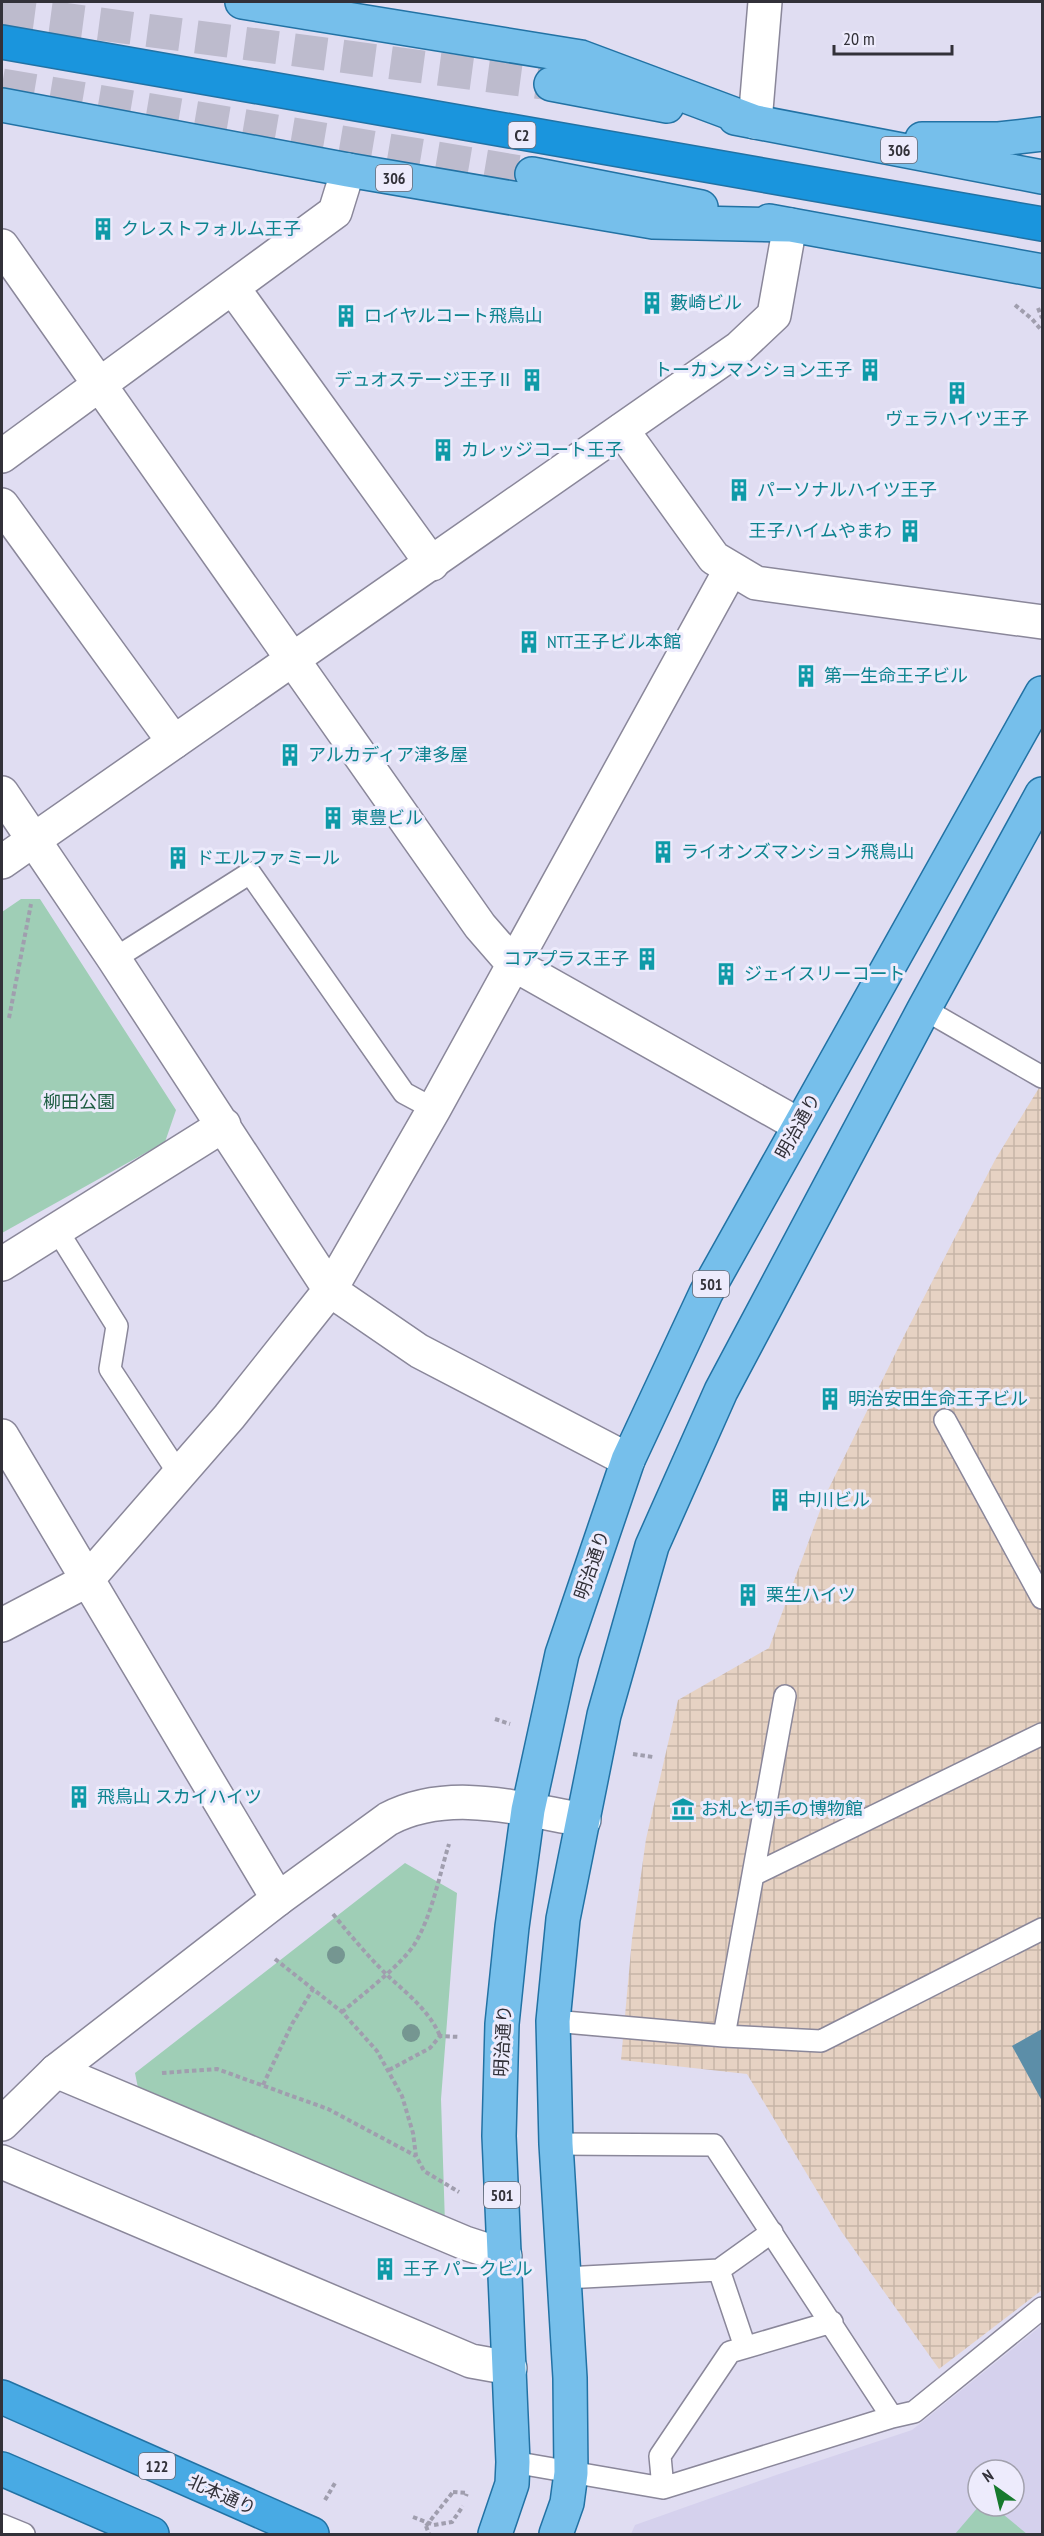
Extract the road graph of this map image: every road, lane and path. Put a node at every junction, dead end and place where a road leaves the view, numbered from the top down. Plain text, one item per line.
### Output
1 (242, 2) edge
2 (765, 2) edge
3 (2, 42) edge
4 (2, 65) edge
5 (550, 84) tunnel mouth
6 (2, 105) edge
7 (755, 122) junction
8 (1042, 134) edge
9 (836, 138) junction
10 (348, 170) junction
11 (532, 174) tunnel mouth
12 (1042, 177) edge
13 (1042, 224) edge
14 (790, 225) junction
15 (1042, 242) edge
16 (2, 246) edge
17 (1042, 271) edge
18 (233, 288) junction
19 (1015, 304) dead end
20 (1042, 331) edge
21 (99, 383) junction
22 (622, 430) junction
23 (2, 456) edge
24 (2, 505) edge
25 (432, 564) junction
26 (731, 569) junction
27 (1042, 622) edge
28 (293, 659) junction
29 (1042, 693) edge
30 (174, 742) junction
31 (2, 792) edge
32 (1042, 794) edge
33 (34, 838) junction
34 (2, 862) edge
35 (32, 899) dead end
36 (114, 959) junction
37 (513, 964) junction
38 (924, 1010) junction
39 (9, 1018) dead end
40 (1042, 1077) edge
41 (434, 1109) junction
42 (224, 1125) junction
43 (799, 1125) junction
44 (57, 1230) junction
45 (2, 1264) edge
46 (330, 1290) junction
47 (945, 1420) dead end
48 (2, 1436) edge
49 (628, 1460) junction
50 (179, 1474) junction
51 (86, 1581) junction
52 (1042, 1598) edge
53 (2, 1625) edge
54 (785, 1696) dead end
55 (1042, 1734) edge
56 (631, 1753) dead end
57 (653, 1757) dead end
58 (528, 1810) junction
59 (584, 1820) junction
60 (449, 1844) dead end
61 (753, 1875) junction
62 (278, 1899) junction
63 (333, 1914) dead end
64 (1042, 1929) edge
65 (275, 1959) dead end
66 (386, 1974) junction
67 (313, 1989) junction
68 (342, 2012) junction
69 (553, 2021) junction
70 (724, 2036) junction
71 (440, 2037) junction
72 (459, 2037) dead end
73 (389, 2070) junction
74 (56, 2071) junction
75 (160, 2073) dead end
76 (263, 2085) junction
77 (2, 2124) edge
78 (556, 2144) junction
79 (416, 2156) junction
80 (2, 2162) edge
81 (459, 2192) dead end
82 (772, 2232) junction
83 (505, 2256) junction
84 (719, 2270) junction
85 (565, 2278) junction
86 (1042, 2308) edge
87 (832, 2322) junction
88 (745, 2347) junction
89 (510, 2368) junction
90 (2, 2397) edge
91 (892, 2417) junction
92 (513, 2462) junction
93 (2, 2469) edge
94 (571, 2473) junction
95 (334, 2483) dead end
96 (663, 2488) junction
97 (320, 2498) dead end
98 (413, 2517) dead end
99 (2, 2525) edge
100 (24, 2535) edge
101 (152, 2535) edge
102 (312, 2535) edge
103 (429, 2535) edge
104 (495, 2535) edge
105 (556, 2535) edge

1 - 7 main road, 306
2 - 7 street
3 - 13 highway, C2
4 - 15 highway, C2
5 - 7 main road, 306
6 - 10 main road, 306
7 - 9 main road, 306
8 - 9 main road
9 - 12 main road, 306
10 - 14 main road, 306
10 - 18 street
11 - 14 main road, 306
14 - 17 main road, 306
14 - 22 street
16 - 21 street
18 - 21 street
18 - 25 street
19 - 20 path
21 - 23 street
21 - 28 street
22 - 25 street
22 - 26 street
24 - 30 street
25 - 28 street
26 - 27 street
26 - 37 street
28 - 30 street
28 - 37 street
29 - 43 main road, 明治通り / 501
30 - 33 street
31 - 33 street
32 - 38 main road
33 - 34 street
33 - 36 street
35 - 39 path
36 - 41 lane
36 - 42 street
37 - 41 street
37 - 43 street
38 - 40 lane
38 - 59 main road
41 - 46 street
42 - 44 street
42 - 46 street
43 - 49 main road, 明治通り / 501
44 - 45 street
44 - 50 lane
46 - 49 street
46 - 50 street
47 - 52 lane
48 - 51 street
49 - 58 main road, 明治通り / 501
50 - 51 street
51 - 53 street
51 - 62 street
54 - 61 lane
55 - 61 lane
56 - 57 path
58 - 59 street
58 - 62 street
58 - 83 main road, 明治通り / 501
59 - 69 main road
60 - 66 path
61 - 70 lane
62 - 74 street
63 - 66 path
64 - 70 lane
65 - 67 path
66 - 68 path
66 - 71 path
67 - 68 path
67 - 76 path
68 - 73 path
69 - 70 lane
69 - 78 main road
71 - 72 path
71 - 73 path
73 - 79 path
74 - 77 street
74 - 83 street
75 - 76 path
76 - 79 path
78 - 82 lane
78 - 85 main road
79 - 81 path
80 - 89 street
82 - 84 lane
82 - 87 lane
83 - 89 main road, 明治通り / 501
84 - 85 lane
84 - 88 lane
85 - 94 main road
86 - 91 lane
87 - 88 lane
87 - 91 lane
88 - 96 lane
89 - 92 main road, 明治通り / 501
90 - 102 highway, 北本通り / 122
91 - 96 lane
92 - 94 lane
92 - 104 main road, 明治通り / 501
93 - 101 highway
94 - 96 lane
94 - 105 main road
95 - 97 path
98 - 103 path, bridge
99 - 100 lane

